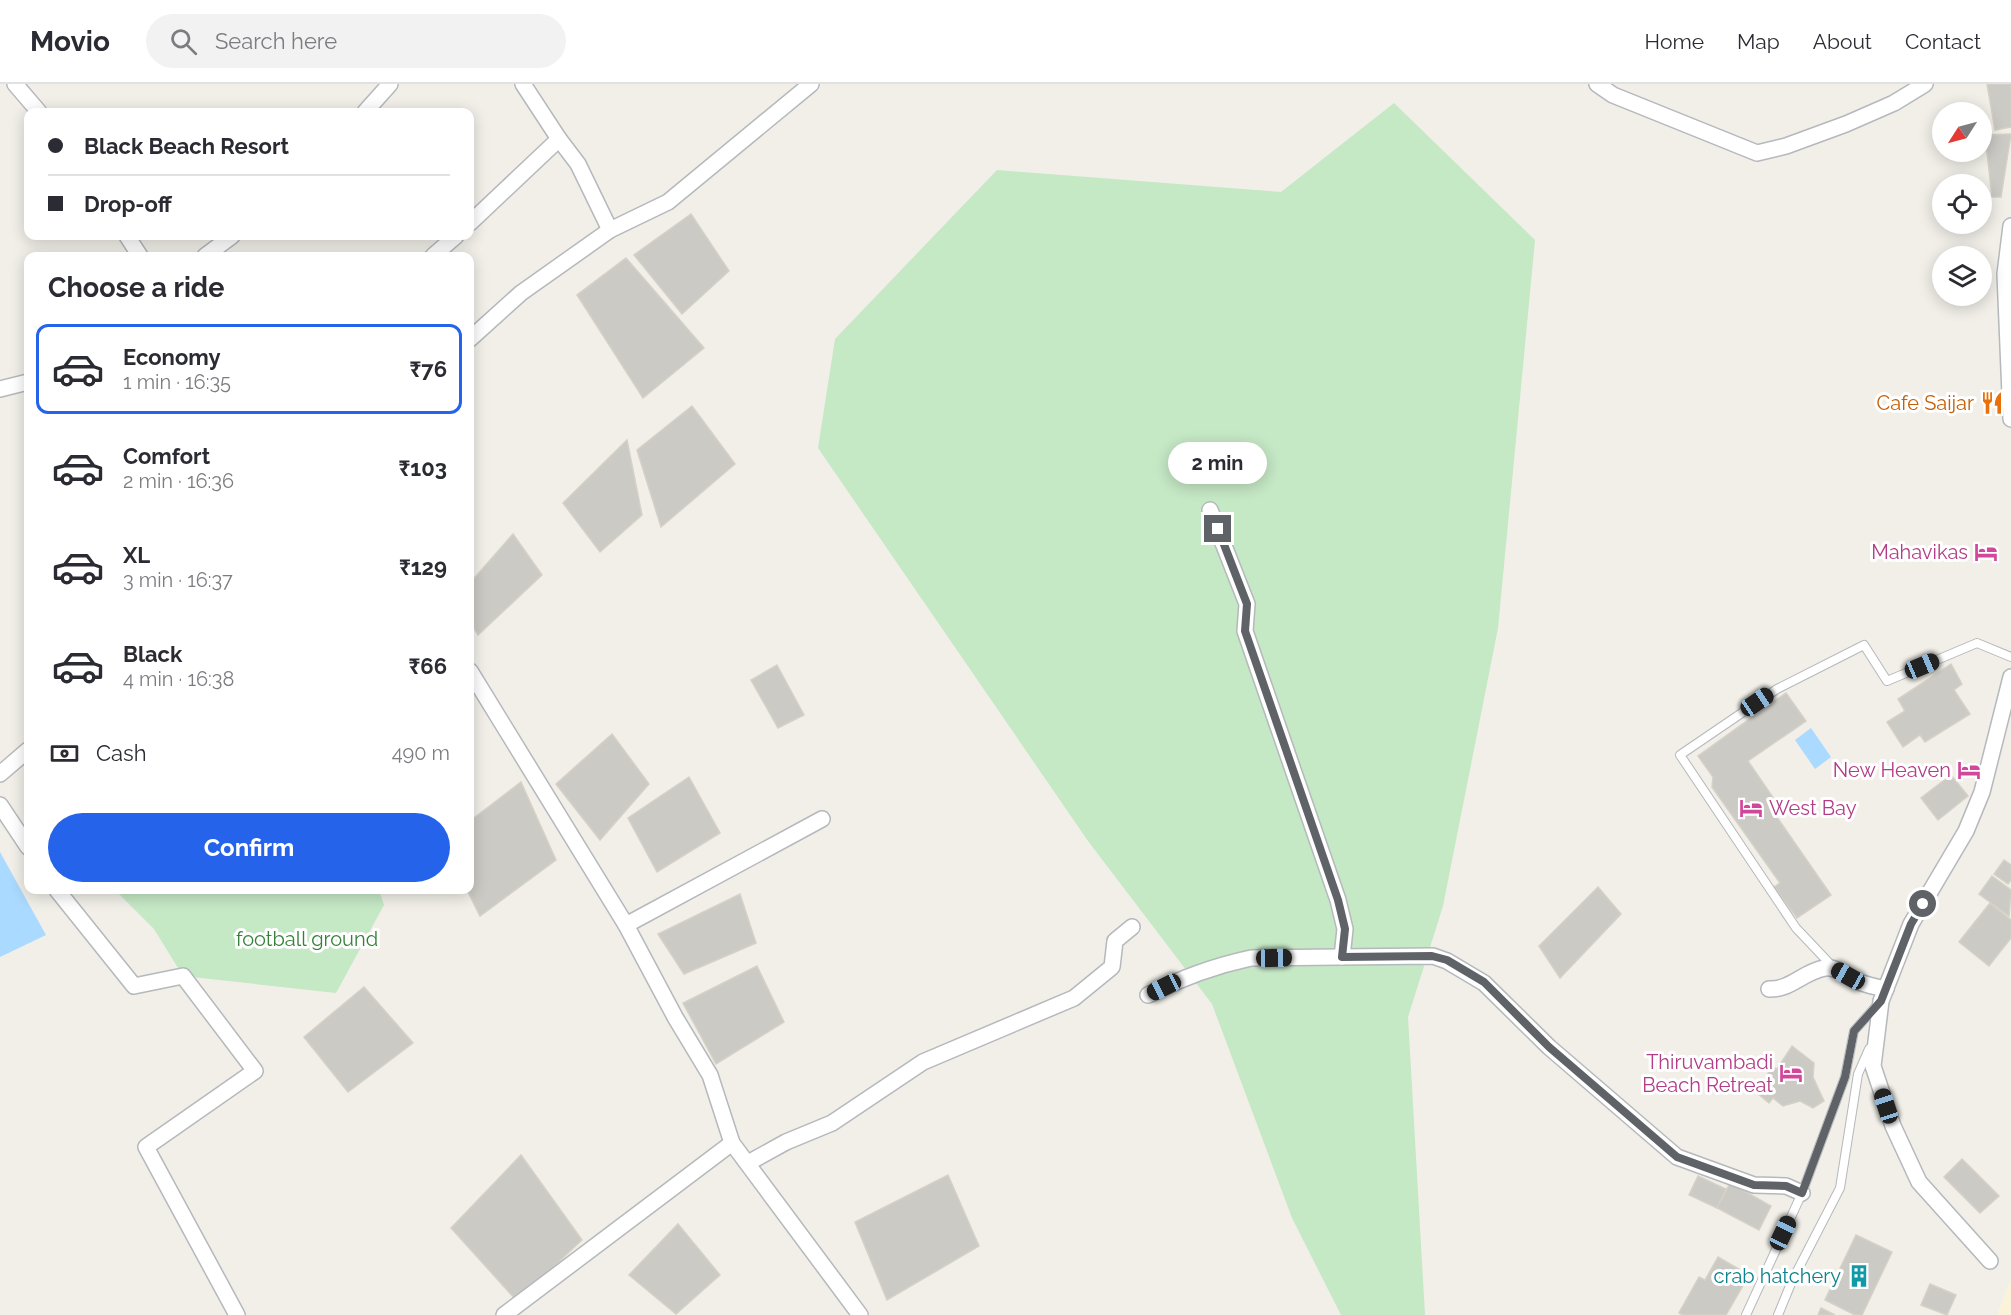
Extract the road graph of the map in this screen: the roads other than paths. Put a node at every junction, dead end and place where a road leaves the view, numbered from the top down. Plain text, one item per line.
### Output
1 (15, 84) edge
2 (390, 84) edge
3 (523, 84) edge
4 (811, 84) edge
5 (1597, 84) edge
6 (1925, 84) edge
7 (36, 108) edge
8 (369, 108) edge
9 (559, 139) junction
10 (474, 219) edge
11 (2011, 226) edge
12 (610, 230) junction
13 (227, 240) edge
14 (452, 240) edge
15 (210, 252) edge
16 (438, 252) edge
17 (474, 335) edge
18 (24, 383) edge
19 (0, 389) edge
20 (2011, 418) edge
21 (1210, 510) dead end
22 (2011, 657) edge
23 (2011, 677) edge
24 (474, 678) edge
25 (24, 753) edge
26 (0, 774) edge
27 (0, 805) edge
28 (822, 819) dead end
29 (24, 841) edge
30 (60, 894) edge
31 (626, 925) junction
32 (1132, 927) dead end
33 (1342, 957) junction
34 (1834, 969) junction
35 (1769, 989) dead end
36 (1148, 995) dead end
37 (1883, 995) junction
38 (732, 1143) junction
39 (748, 1163) junction
40 (1802, 1193) junction
41 (1990, 1261) dead end
42 (237, 1315) edge
43 (504, 1315) edge
44 (860, 1315) edge
45 (1746, 1315) edge
46 (1778, 1315) edge

1 - 7 street
2 - 8 street
3 - 9 street
4 - 12 street
5 - 6 street
9 - 10 street
9 - 12 street
11 - 20 street
12 - 17 street
13 - 15 street
14 - 16 street
18 - 19 street
21 - 33 street
22 - 34 lane
23 - 37 street
24 - 31 street
25 - 26 street
27 - 29 street
28 - 31 street
30 - 42 street
31 - 38 street
32 - 39 street
33 - 36 street
33 - 40 street
34 - 35 street
34 - 37 street
37 - 40 lane
37 - 41 street
37 - 46 lane
38 - 39 street
38 - 43 street
39 - 44 street
40 - 45 lane

